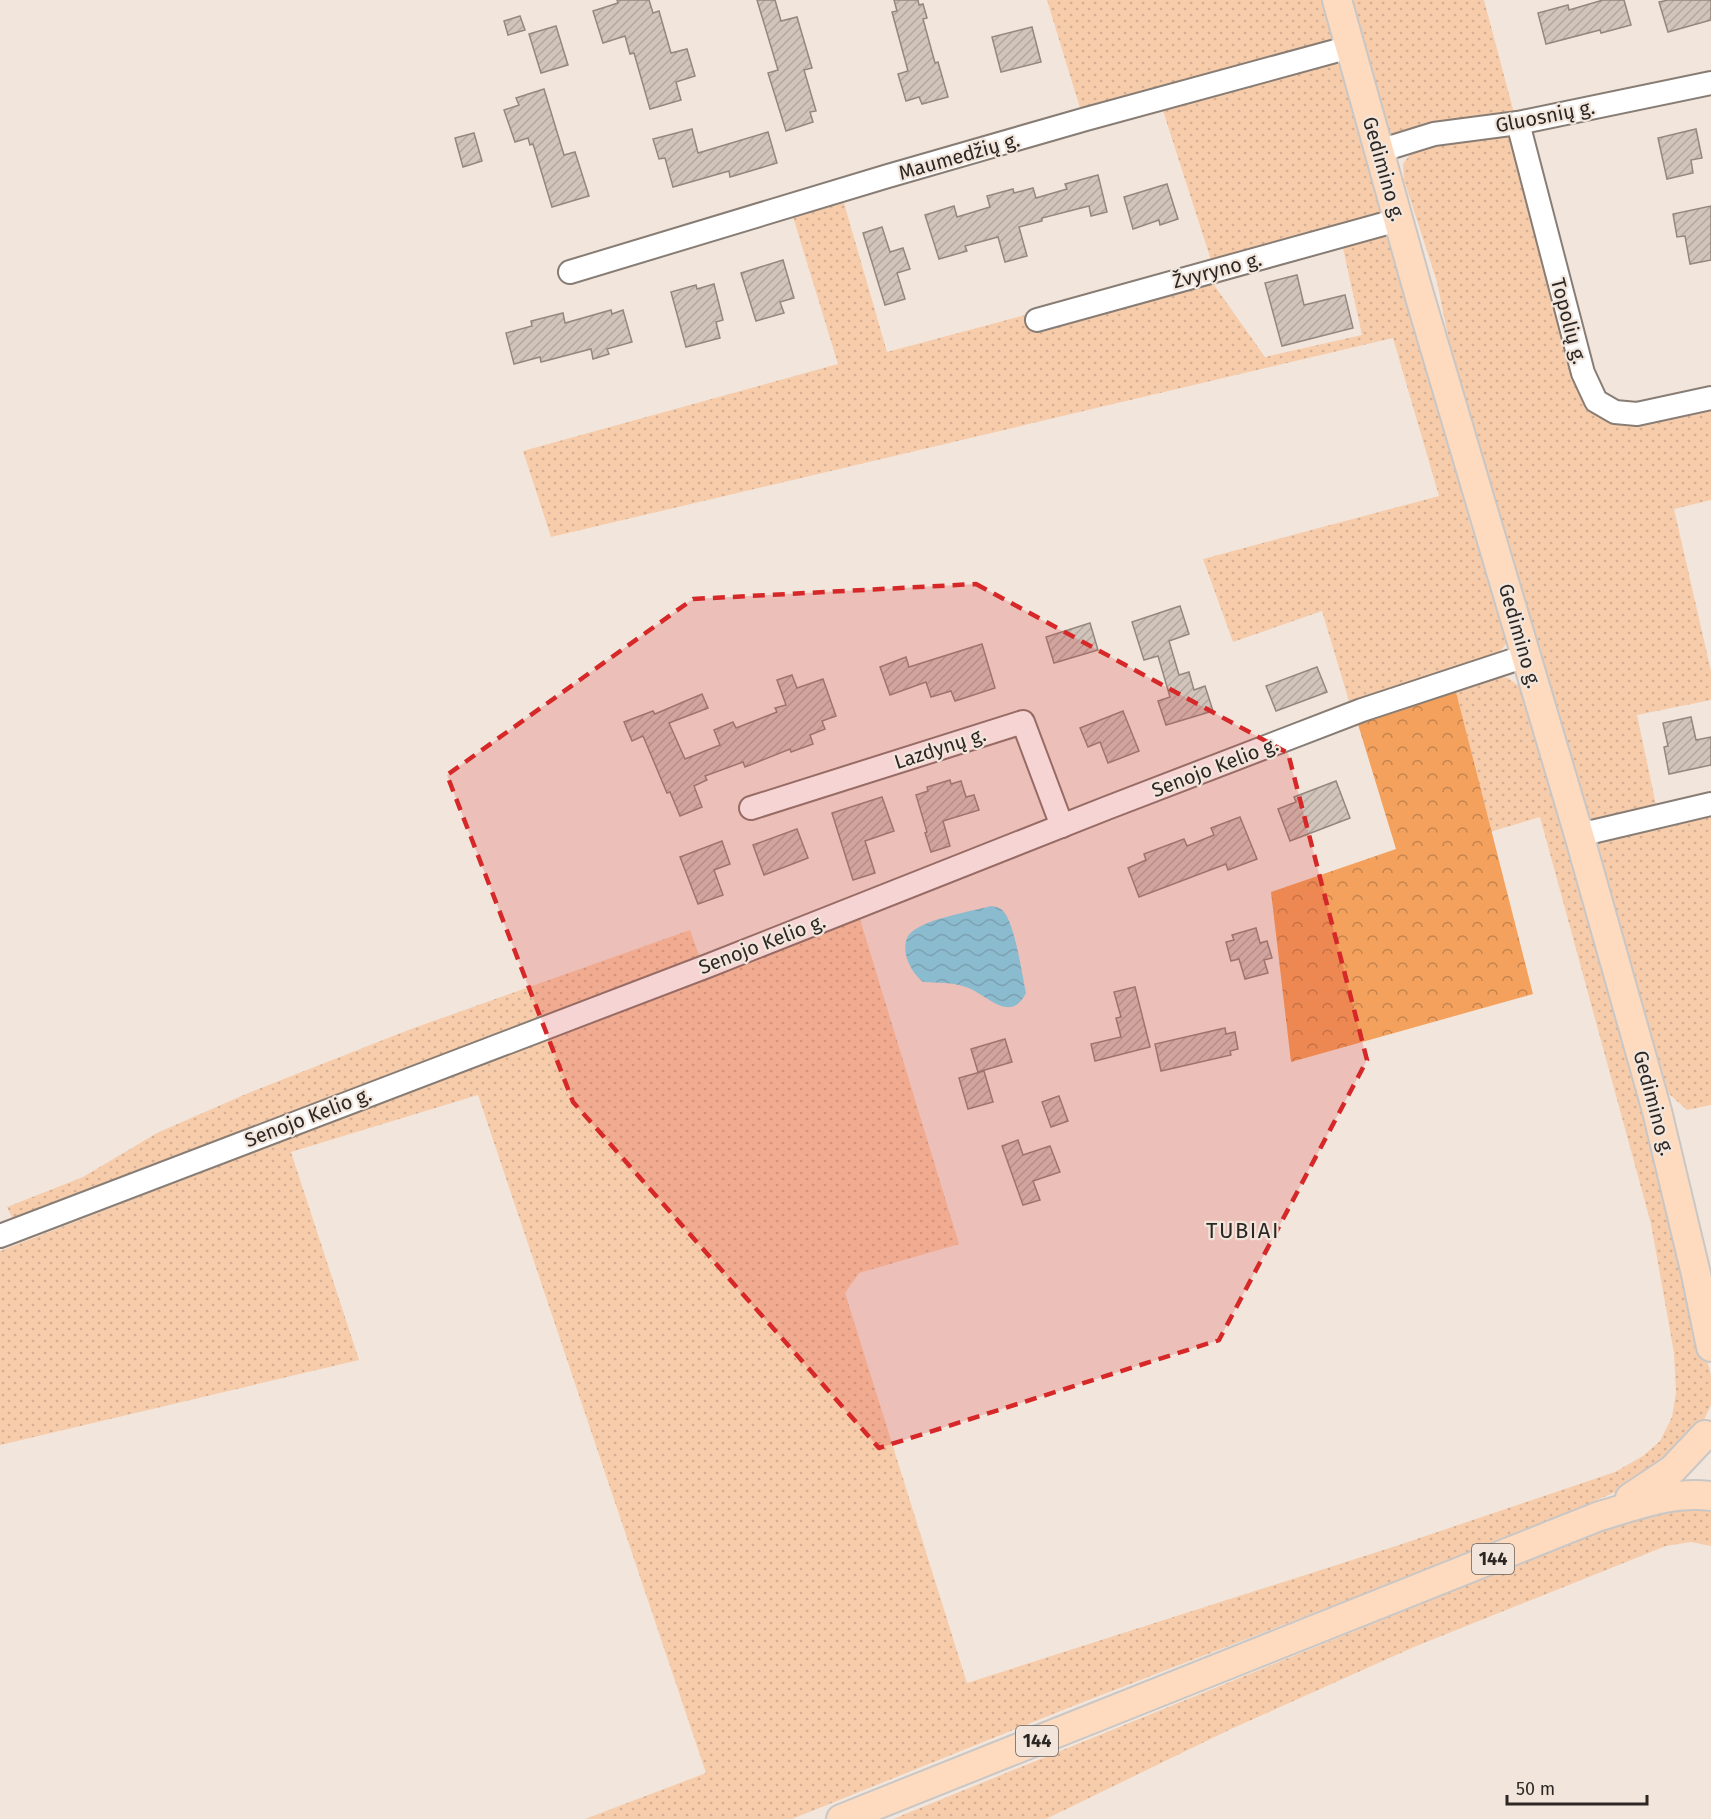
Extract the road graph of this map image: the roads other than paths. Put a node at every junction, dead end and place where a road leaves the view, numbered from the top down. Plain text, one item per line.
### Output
1 (1337, 0) edge
2 (1350, 47) junction
3 (1711, 83) edge
4 (1518, 123) junction
5 (1379, 151) junction
6 (1398, 220) junction
7 (570, 272) dead end
8 (1037, 320) dead end
9 (1711, 398) edge
10 (1526, 656) junction
11 (1711, 804) edge
12 (751, 808) dead end
13 (1062, 826) junction
14 (1579, 835) junction
15 (0, 1236) edge
16 (1696, 1274) junction
17 (1711, 1303) edge
18 (1711, 1347) edge
19 (1708, 1430) edge
20 (1711, 1489) edge
21 (1711, 1496) edge
22 (1597, 1517) junction
23 (841, 1819) edge

1 - 2 main road, Gedimino g.
2 - 5 main road, Gedimino g.
2 - 7 street, Maumedžių g.
3 - 4 street, Gluosnių g.
4 - 5 street, Gluosnių g.
4 - 9 street, Topolių g.
5 - 6 main road, Gedimino g.
6 - 8 street, Žvyryno g.
6 - 10 main road, Gedimino g.
10 - 13 street, Senojo Kelio g.
10 - 14 main road, Gedimino g.
11 - 14 street
12 - 13 street, Lazdynų g.
13 - 15 street, Senojo Kelio g.
14 - 16 main road, Gedimino g.
16 - 17 main road
16 - 18 main road
19 - 20 main road, 144
19 - 22 main road, 144
21 - 22 main road, 144
22 - 23 main road, 144

